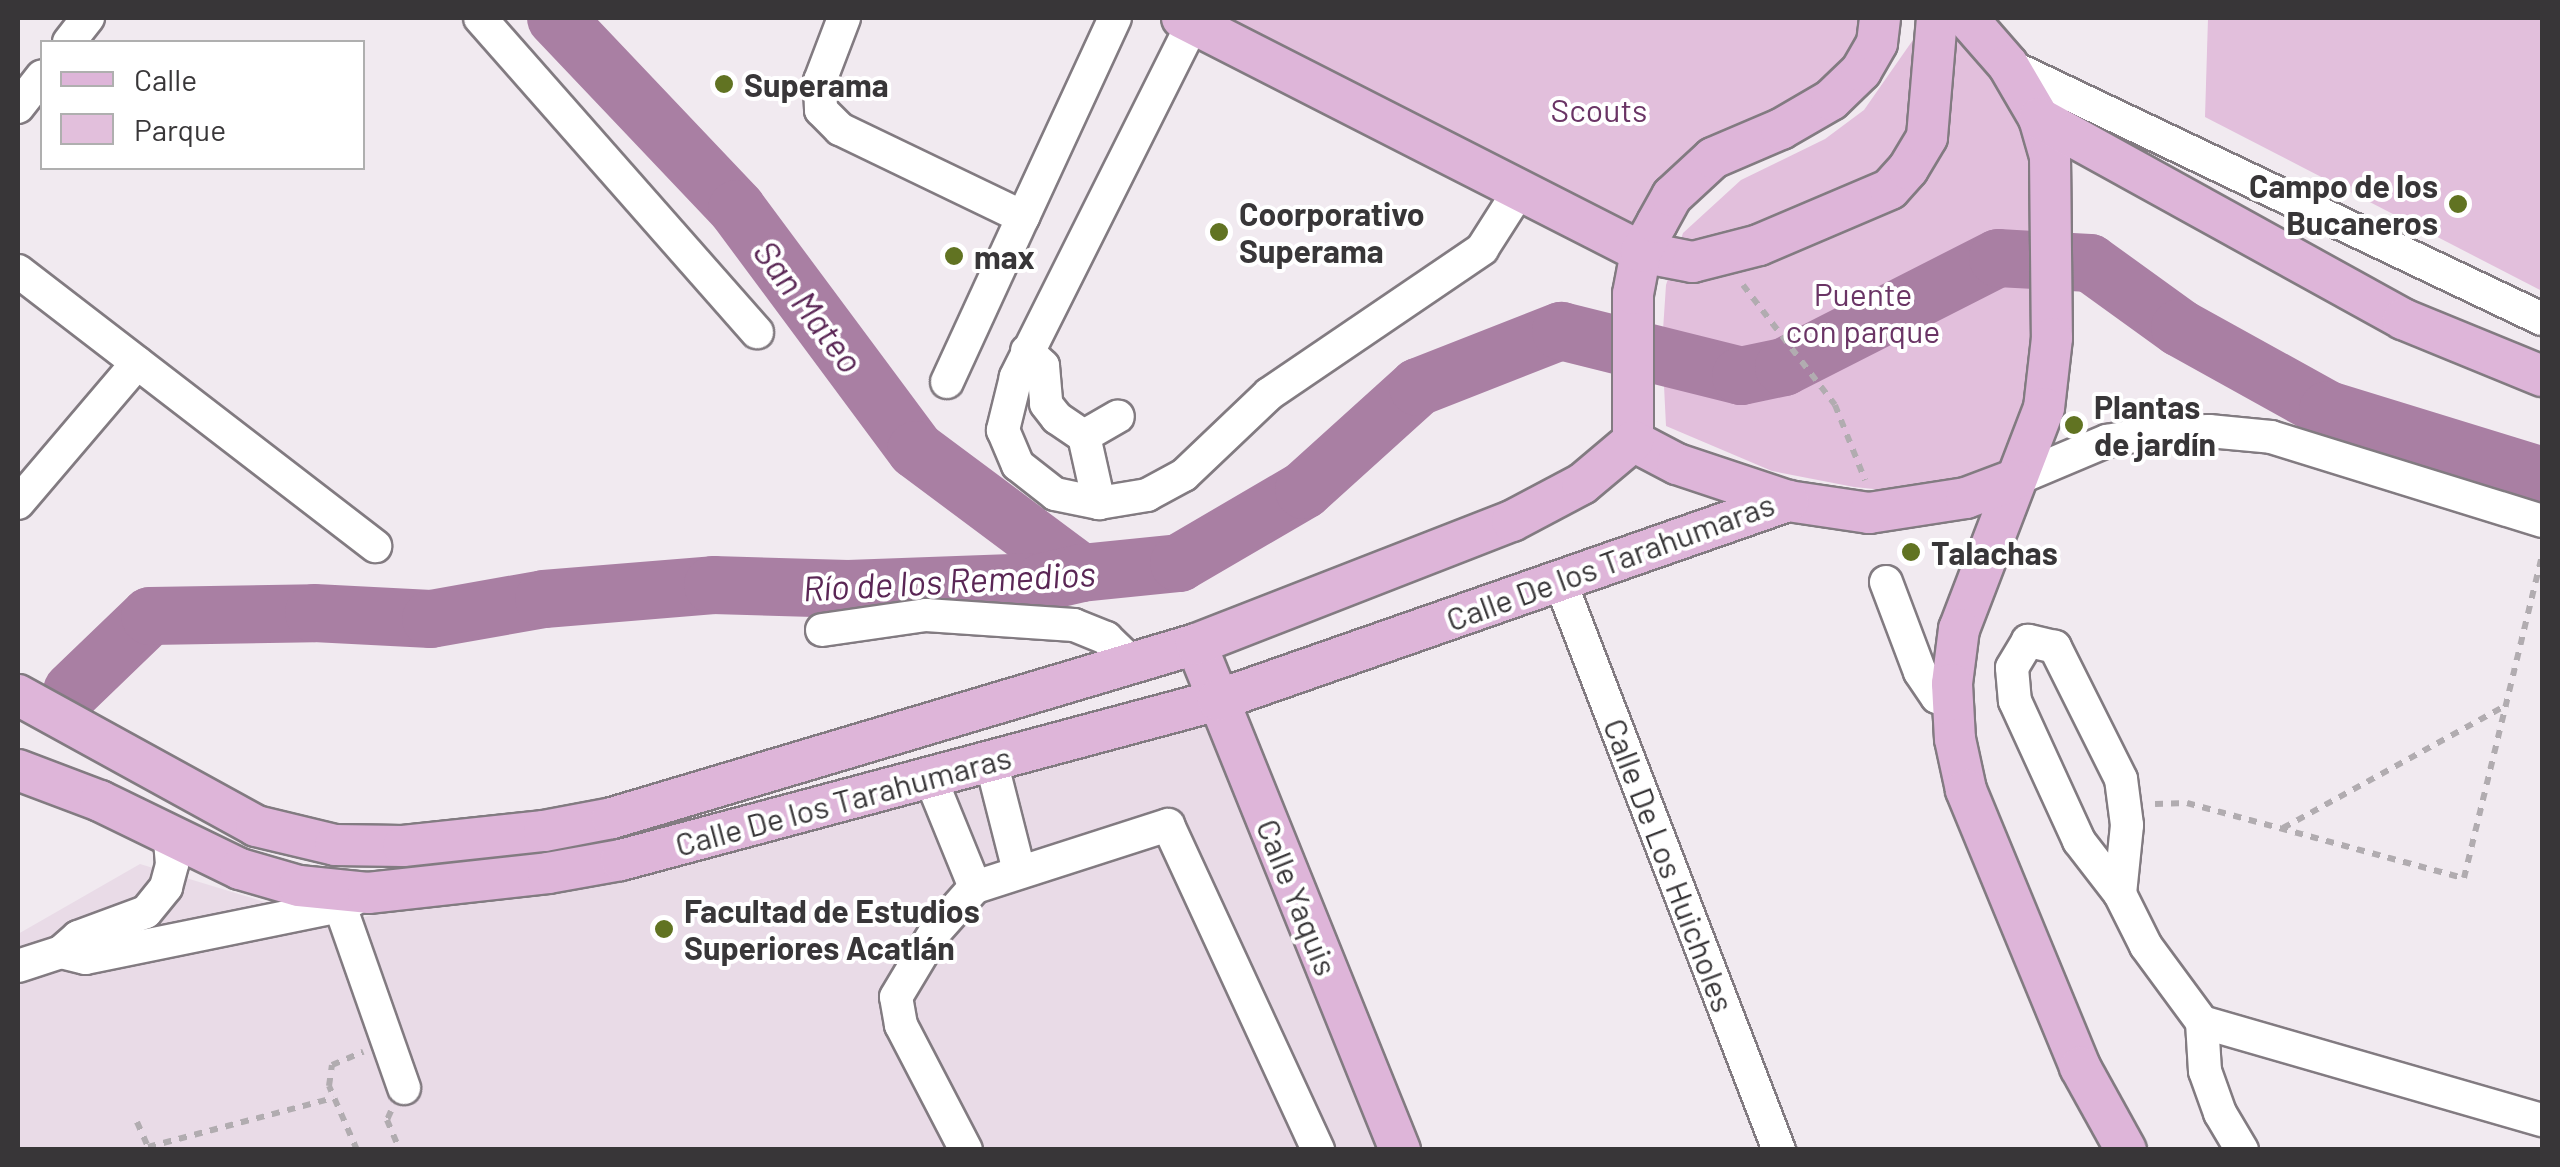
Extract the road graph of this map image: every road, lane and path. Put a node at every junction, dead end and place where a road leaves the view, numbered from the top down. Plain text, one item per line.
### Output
1 (88, 18) edge
2 (480, 18) edge
3 (844, 18) edge
4 (1115, 18) edge
5 (1880, 18) edge
6 (1937, 18) edge
7 (1967, 18) edge
8 (1187, 21) edge
9 (70, 40) edge
10 (2008, 65) junction
11 (40, 79) edge
12 (18, 108) edge
13 (2039, 118) junction
14 (1519, 191) junction
15 (1024, 218) junction
16 (1641, 252) junction
17 (1722, 256) junction
18 (18, 271) edge
19 (2542, 319) edge
20 (757, 332) dead end
21 (1026, 351) junction
22 (138, 364) junction
23 (2542, 376) edge
24 (947, 382) dead end
25 (1118, 416) dead end
26 (1084, 436) junction
27 (1633, 441) junction
28 (2014, 480) junction
29 (1788, 501) junction
30 (18, 503) edge
31 (1099, 503) junction
32 (1870, 513) junction
33 (2542, 522) edge
34 (374, 546) dead end
35 (2542, 556) edge
36 (1560, 581) junction
37 (1886, 582) dead end
38 (822, 630) dead end
39 (1196, 644) junction
40 (1131, 662) junction
41 (28, 699) edge
42 (1218, 700) junction
43 (1953, 703) junction
44 (2507, 705) junction
45 (991, 760) junction
46 (18, 770) edge
47 (930, 777) junction
48 (2124, 806) junction
49 (2282, 828) junction
50 (170, 838) junction
51 (1019, 870) junction
52 (975, 887) junction
53 (2120, 894) junction
54 (354, 900) junction
55 (60, 952) junction
56 (18, 966) edge
57 (2202, 1022) junction
58 (389, 1041) junction
59 (404, 1088) dead end
60 (334, 1098) junction
61 (2542, 1120) edge
62 (137, 1122) dead end
63 (357, 1150) edge
64 (966, 1150) edge
65 (1318, 1150) edge
66 (1400, 1150) edge
67 (1779, 1150) edge
68 (2126, 1150) edge
69 (2242, 1150) edge

1 - 9 street
2 - 20 street
3 - 15 street
4 - 15 street
5 - 16 main road
6 - 17 main road
7 - 10 main road
8 - 14 main road
8 - 21 street
10 - 13 main road
10 - 19 street
11 - 12 street
13 - 23 main road
13 - 28 main road
14 - 16 main road
14 - 31 street
15 - 24 street
16 - 17 main road
16 - 27 main road
17 - 32 path
18 - 22 street
21 - 26 street
21 - 31 street
22 - 30 street
22 - 34 street
25 - 26 street
26 - 31 street
27 - 29 main road, Calle De los Tarahumaras
27 - 39 main road, Calle De los Tarahumaras
28 - 32 main road
28 - 33 street
28 - 43 main road
29 - 32 main road
29 - 36 main road, Calle De los Tarahumaras
35 - 44 path
36 - 42 main road, Calle De los Tarahumaras
36 - 67 street, Calle De Los Huicholes
37 - 43 street
38 - 40 street
39 - 40 main road, Calle De los Tarahumaras
39 - 42 main road, Calle Yaquis
40 - 41 main road, Calle De los Tarahumaras
42 - 45 main road, Calle De los Tarahumaras
42 - 66 main road, Calle Yaquis
43 - 68 main road
44 - 49 path
44 - 49 path
45 - 47 main road, Calle De los Tarahumaras
45 - 51 street
46 - 50 main road, Calle De los Tarahumaras
47 - 52 street
47 - 54 main road, Calle De los Tarahumaras
48 - 49 path
48 - 53 street
48 - 53 street
50 - 54 main road, Calle De los Tarahumaras
50 - 55 street
51 - 52 street
51 - 65 street
52 - 64 street
53 - 57 street
54 - 55 street
54 - 58 street
55 - 56 street
57 - 61 street
57 - 69 street
58 - 59 street
58 - 60 path
60 - 62 path
60 - 63 path

